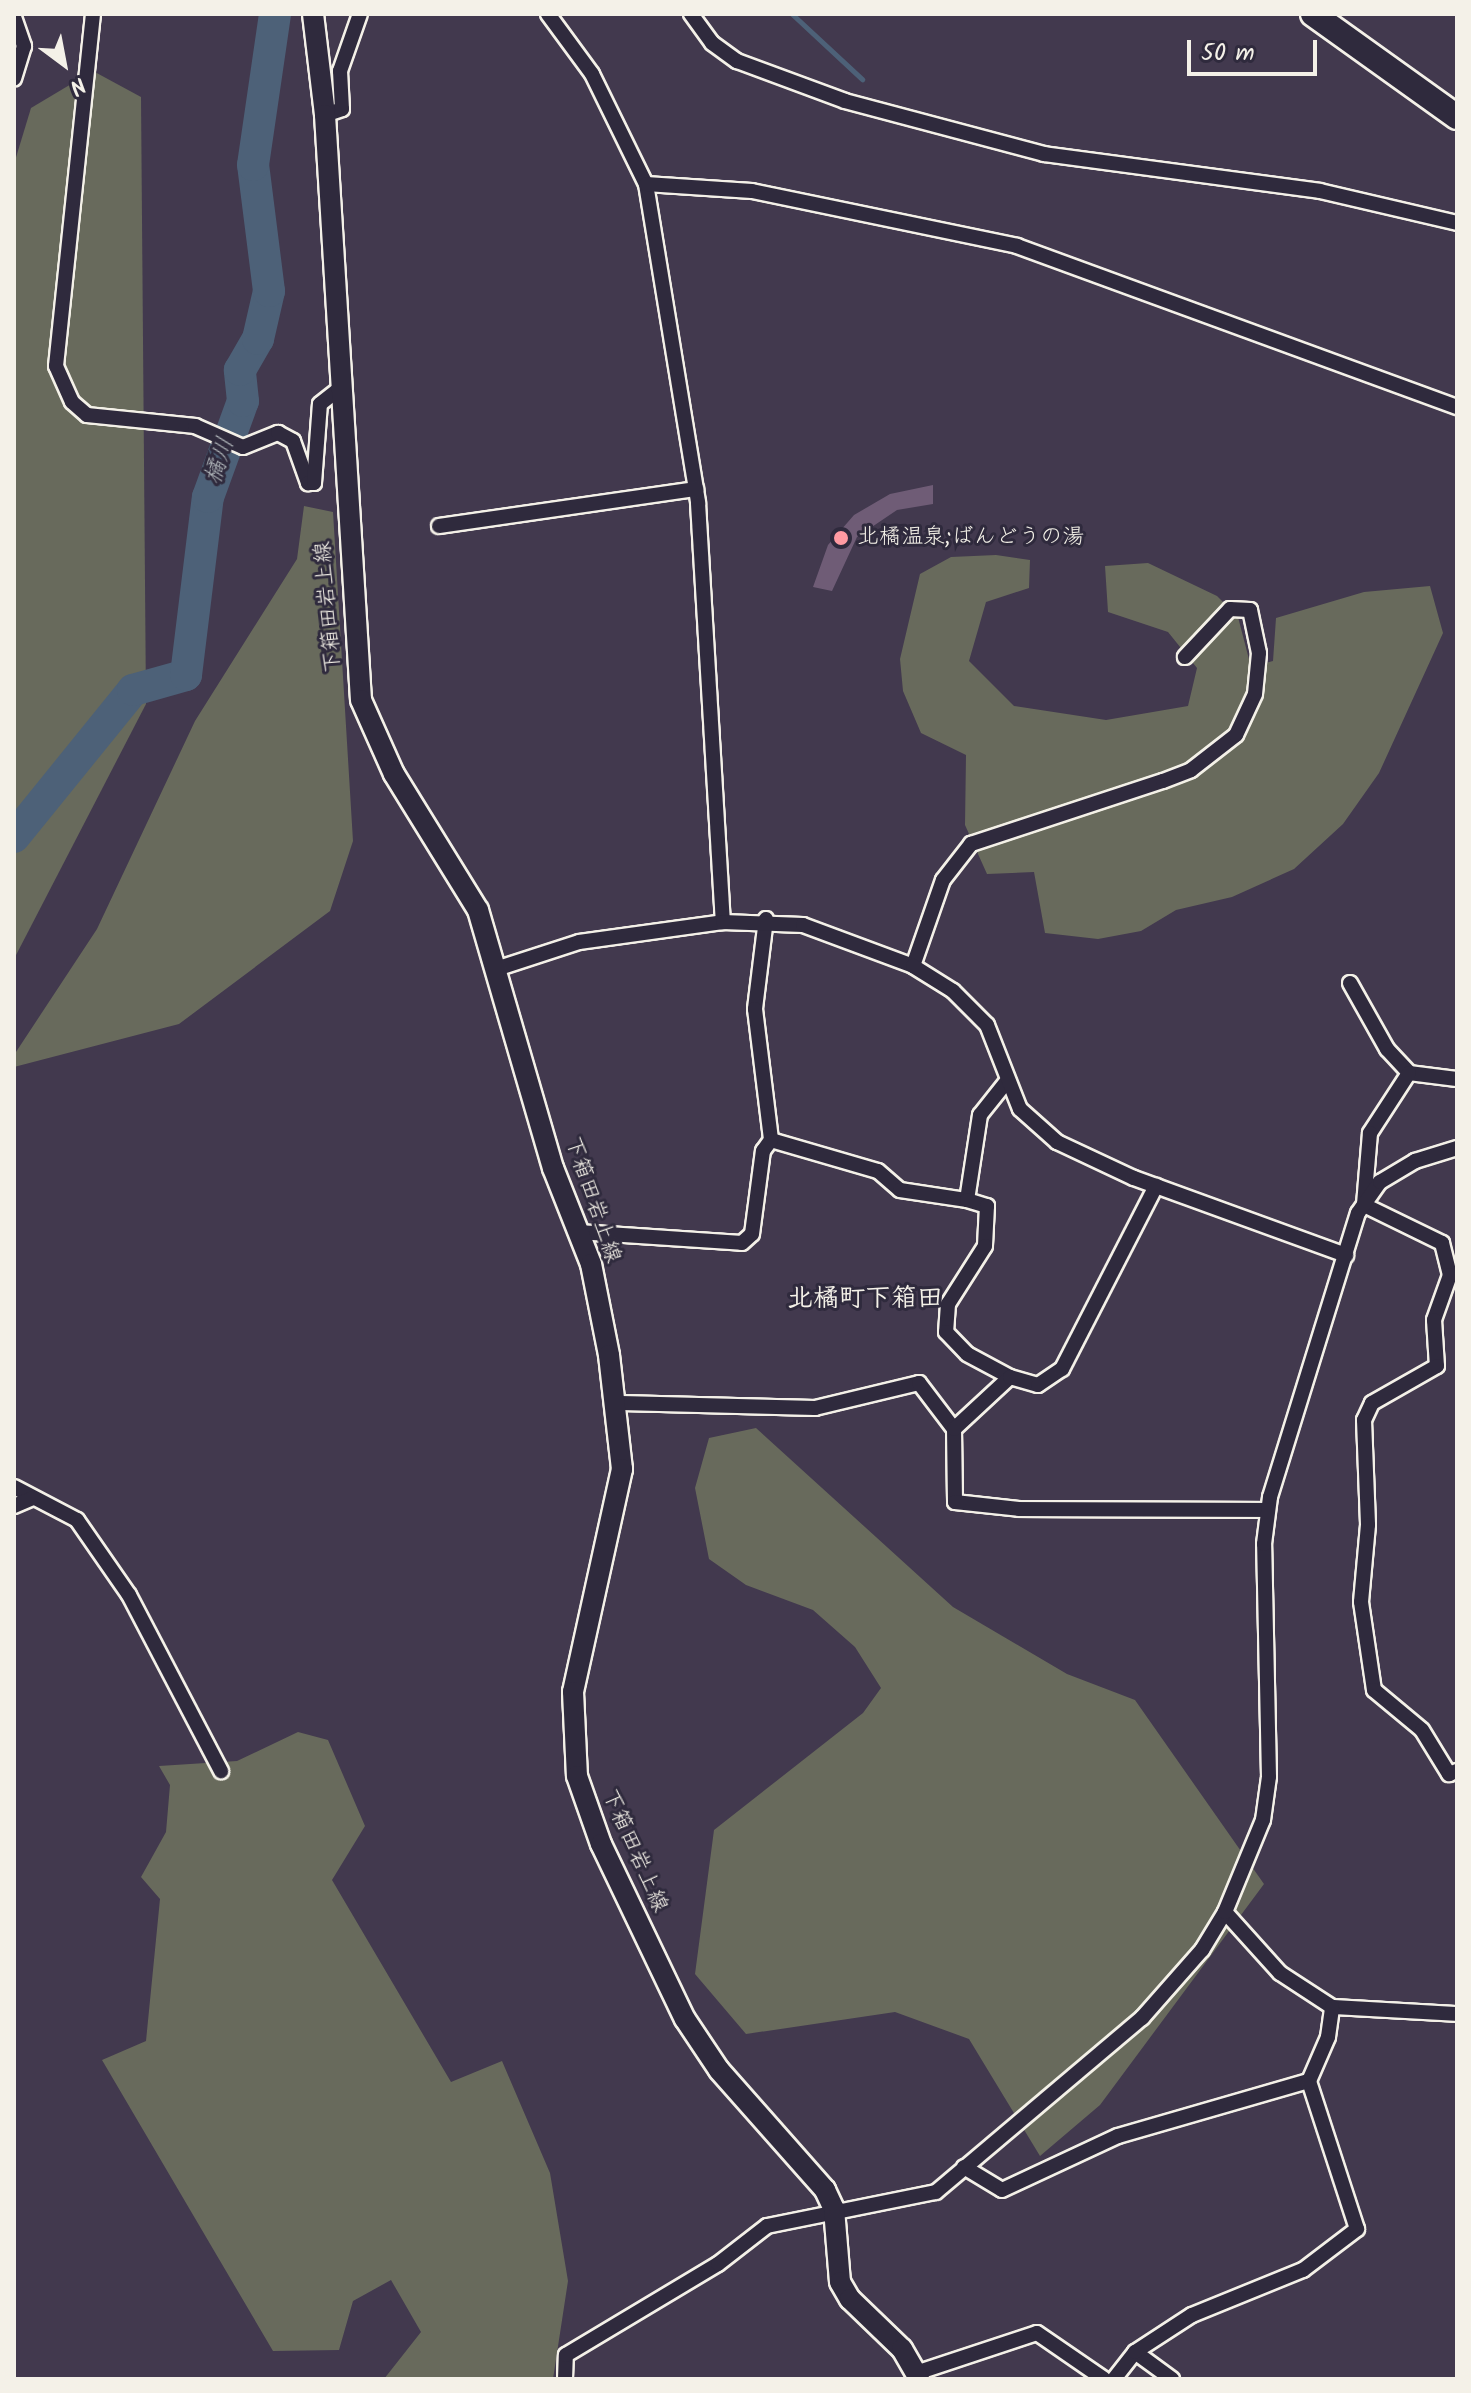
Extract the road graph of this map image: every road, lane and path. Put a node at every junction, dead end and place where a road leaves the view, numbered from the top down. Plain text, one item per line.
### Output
1 (93, 14) edge
2 (313, 14) edge
3 (360, 14) edge
4 (548, 14) edge
5 (691, 14) edge
6 (1313, 14) edge
7 (14, 17) edge
8 (14, 78) edge
9 (325, 115) junction
10 (1457, 117) edge
11 (646, 184) junction
12 (1457, 223) edge
13 (338, 390) junction
14 (1457, 407) edge
15 (696, 489) junction
16 (439, 526) dead end
17 (1185, 657) dead end
18 (766, 919) junction
19 (723, 922) junction
20 (913, 966) junction
21 (496, 969) junction
22 (1350, 983) dead end
23 (1409, 1073) junction
24 (1457, 1079) edge
25 (1007, 1081) junction
26 (771, 1140) junction
27 (1457, 1148) edge
28 (1156, 1186) junction
29 (967, 1200) junction
30 (1364, 1205) junction
31 (578, 1232) junction
32 (1346, 1255) junction
33 (1010, 1377) junction
34 (621, 1403) dead end
35 (954, 1429) junction
36 (14, 1487) edge
37 (33, 1498) junction
38 (14, 1506) edge
39 (1268, 1510) junction
40 (221, 1771) dead end
41 (1457, 1771) edge
42 (1225, 1912) junction
43 (1332, 2007) junction
44 (1457, 2014) edge
45 (1309, 2081) junction
46 (964, 2167) junction
47 (834, 2209) junction
48 (1135, 2352) junction
49 (918, 2376) edge
50 (565, 2379) edge
51 (1104, 2379) edge
52 (1114, 2379) edge
53 (1172, 2379) edge

1 - 13 street
2 - 9 main road, 下箱田岩上線
3 - 9 street
4 - 11 street
5 - 12 street
6 - 10 highway
7 - 8 street
9 - 13 main road, 下箱田岩上線
11 - 14 street
11 - 15 street
13 - 21 main road, 下箱田岩上線
15 - 16 street
15 - 19 street
17 - 20 street
18 - 19 street
18 - 20 street
18 - 26 street
19 - 21 street
20 - 25 street
21 - 31 main road, 下箱田岩上線
22 - 23 street
23 - 24 street
23 - 30 street
25 - 28 street
25 - 29 street
26 - 29 street
26 - 31 street
27 - 30 street
28 - 32 street
28 - 33 street
29 - 33 street
30 - 32 street
30 - 41 street
31 - 47 main road, 下箱田岩上線
32 - 39 street
33 - 35 street
34 - 35 street
35 - 39 street
36 - 37 street
37 - 38 street
37 - 40 street
39 - 42 street
42 - 43 street
42 - 46 street
43 - 44 street
43 - 45 street
45 - 46 street
45 - 48 street
46 - 47 street
47 - 49 main road, 下箱田岩上線
47 - 50 street
48 - 52 street
48 - 53 street
49 - 51 street

